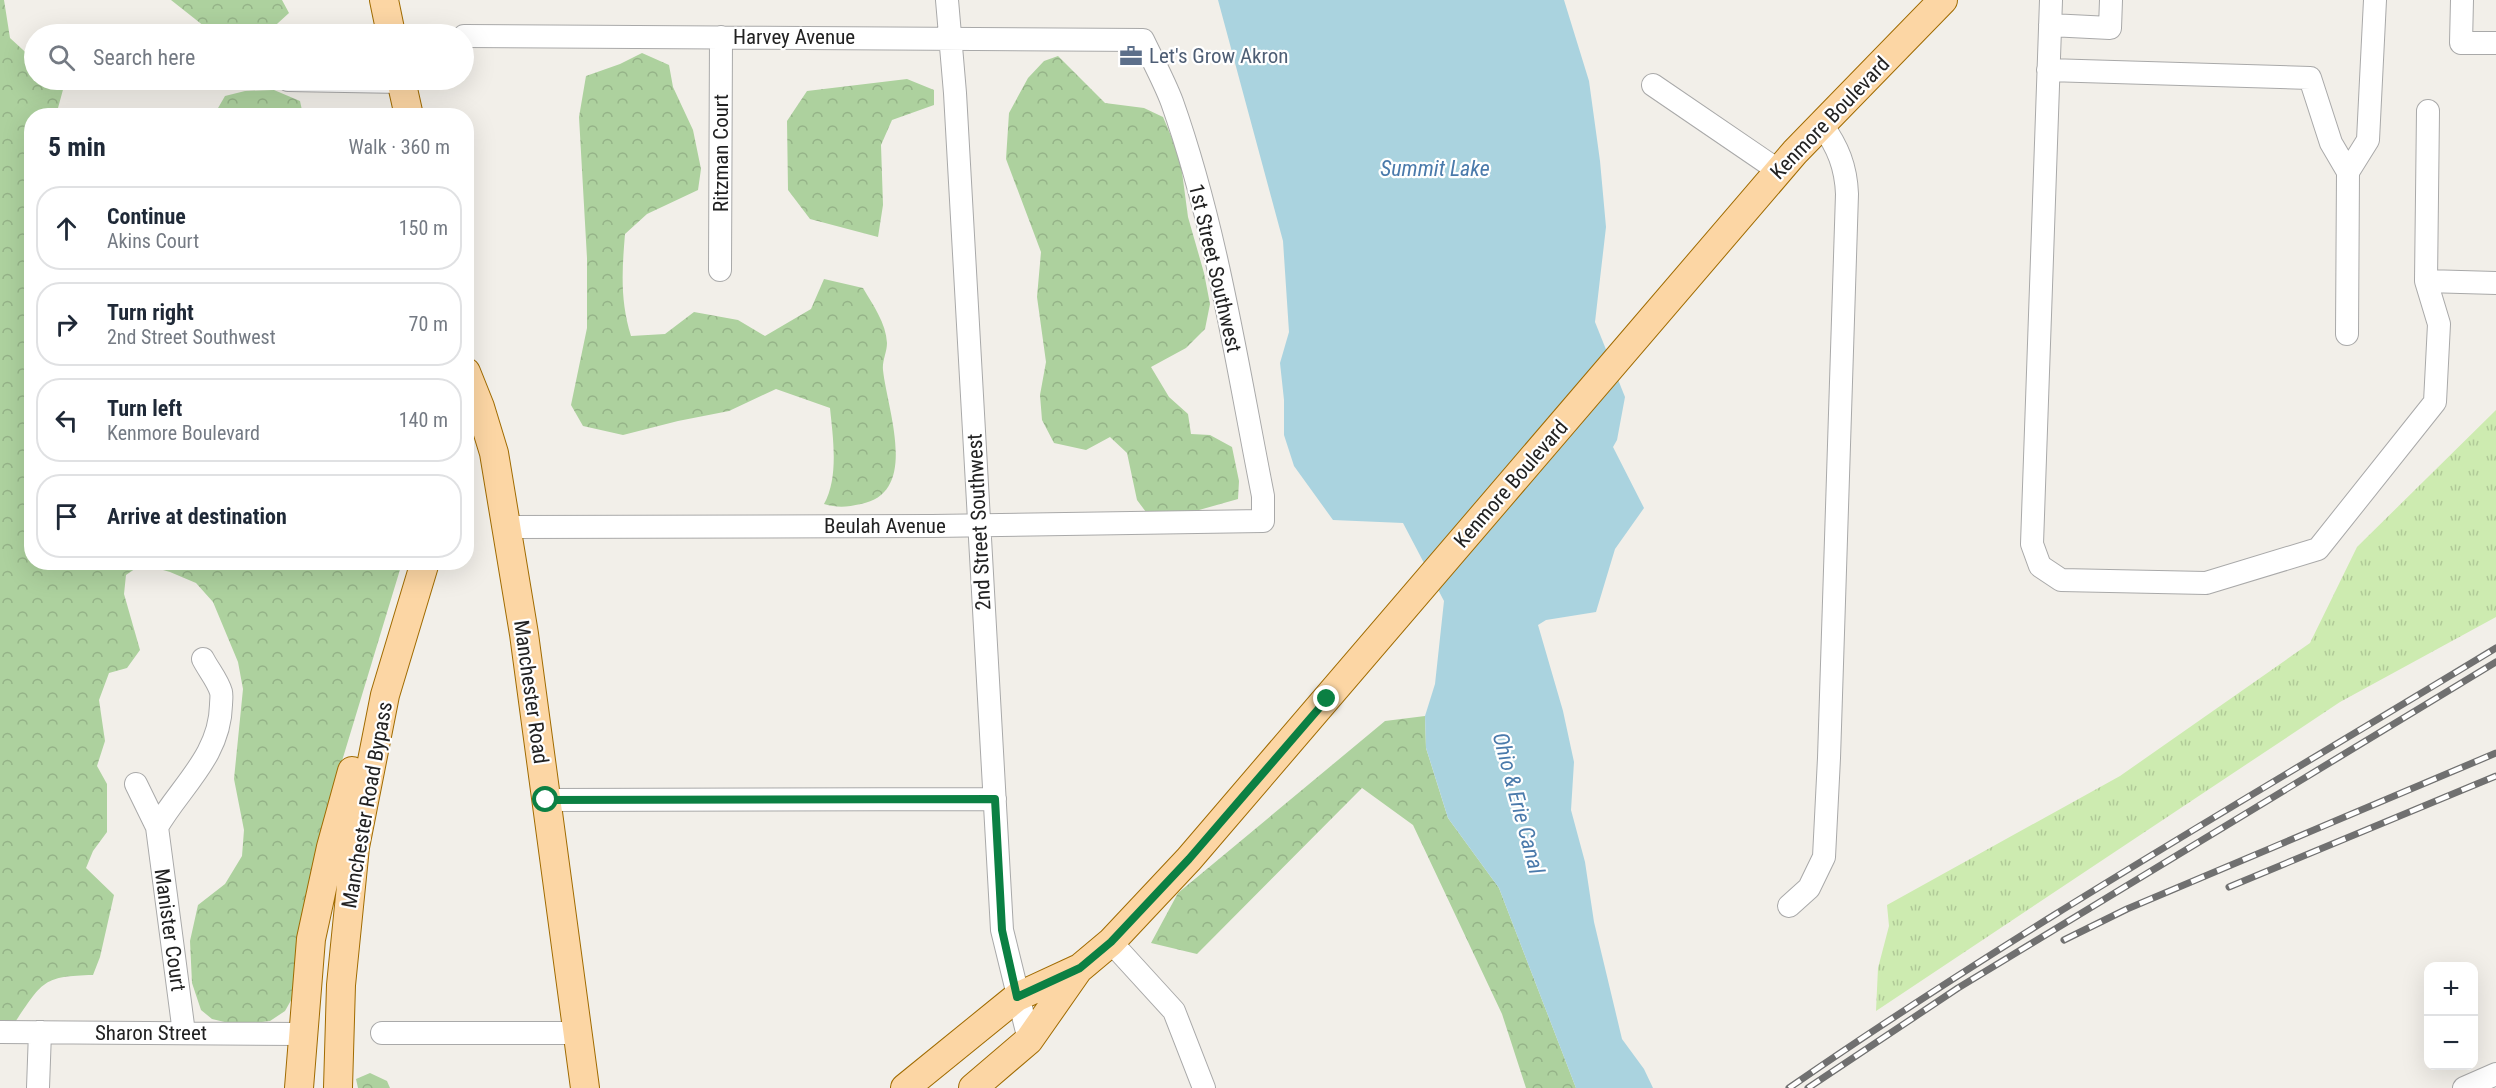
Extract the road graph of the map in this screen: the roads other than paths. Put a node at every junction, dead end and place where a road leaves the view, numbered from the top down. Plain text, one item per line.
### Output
1 (384, 0) edge
2 (947, 0) edge
3 (1943, 0) edge
4 (2050, 0) edge
5 (2110, 0) edge
6 (2375, 0) edge
7 (2462, 0) edge
8 (390, 24) edge
9 (2050, 25) junction
10 (474, 36) edge
11 (721, 37) junction
12 (950, 38) junction
13 (1124, 40) joint
14 (2496, 43) edge
15 (2048, 70) junction
16 (1653, 85) dead end
17 (404, 90) edge
18 (407, 108) edge
19 (2428, 111) dead end
20 (1822, 125) junction
21 (1779, 171) junction
22 (2348, 172) junction
23 (720, 270) dead end
24 (2426, 281) junction
25 (2496, 283) edge
26 (2347, 334) dead end
27 (474, 393) edge
28 (1263, 522) joint
29 (979, 525) junction
30 (506, 527) junction
31 (423, 570) edge
32 (203, 659) dead end
33 (386, 695) junction
34 (136, 784) dead end
35 (995, 799) junction
36 (546, 800) junction
37 (156, 827) junction
38 (1789, 906) dead end
39 (1111, 942) junction
40 (1080, 968) junction
41 (1017, 997) junction
42 (0, 1032) edge
43 (40, 1032) junction
44 (382, 1033) dead end
45 (184, 1034) junction
46 (578, 1034) junction
47 (302, 1035) junction
48 (1029, 1040) junction
49 (2496, 1074) edge
50 (38, 1088) edge
51 (299, 1088) edge
52 (338, 1088) edge
53 (585, 1088) edge
54 (905, 1088) edge
55 (973, 1088) edge
56 (1204, 1088) edge
57 (2464, 1088) edge

1 - 8 main road
2 - 12 street, 2nd Street Southwest
3 - 20 main road, Kenmore Boulevard
4 - 9 street
5 - 9 street
6 - 22 street
7 - 14 street
9 - 15 street
10 - 11 street, Harvey Avenue
11 - 12 street, Harvey Avenue
11 - 23 street, Ritzman Court
12 - 13 street, Harvey Avenue
12 - 29 street, 2nd Street Southwest
13 - 28 street, 1st Street Southwest
15 - 22 street
15 - 24 street
16 - 21 street
17 - 18 main road
19 - 24 street
20 - 21 main road, Kenmore Boulevard
20 - 38 street
21 - 39 main road, Kenmore Boulevard
22 - 26 street
24 - 25 street
27 - 30 main road, Manchester Road
28 - 29 street, Beulah Avenue
29 - 30 street, Beulah Avenue
29 - 35 street, 2nd Street Southwest
30 - 36 main road, Manchester Road
31 - 33 main road, Manchester Road Bypass
32 - 37 street
33 - 47 main road
33 - 52 main road, Manchester Road Bypass
34 - 37 street, Manister Court
35 - 36 street
35 - 41 street, 2nd Street Southwest
36 - 46 main road, Manchester Road
37 - 45 street, Manister Court
39 - 40 main road, Kenmore Boulevard
39 - 56 street
40 - 41 main road, Kenmore Boulevard
40 - 48 main road, Kenmore Boulevard
41 - 48 street, 2nd Street Southwest
41 - 54 main road, Kenmore Boulevard
42 - 43 street, Sharon Street
43 - 45 street, Sharon Street
43 - 50 street
44 - 46 street
45 - 47 street, Sharon Street
46 - 53 main road, Manchester Road
47 - 51 main road
48 - 55 main road, Kenmore Boulevard
49 - 57 street

